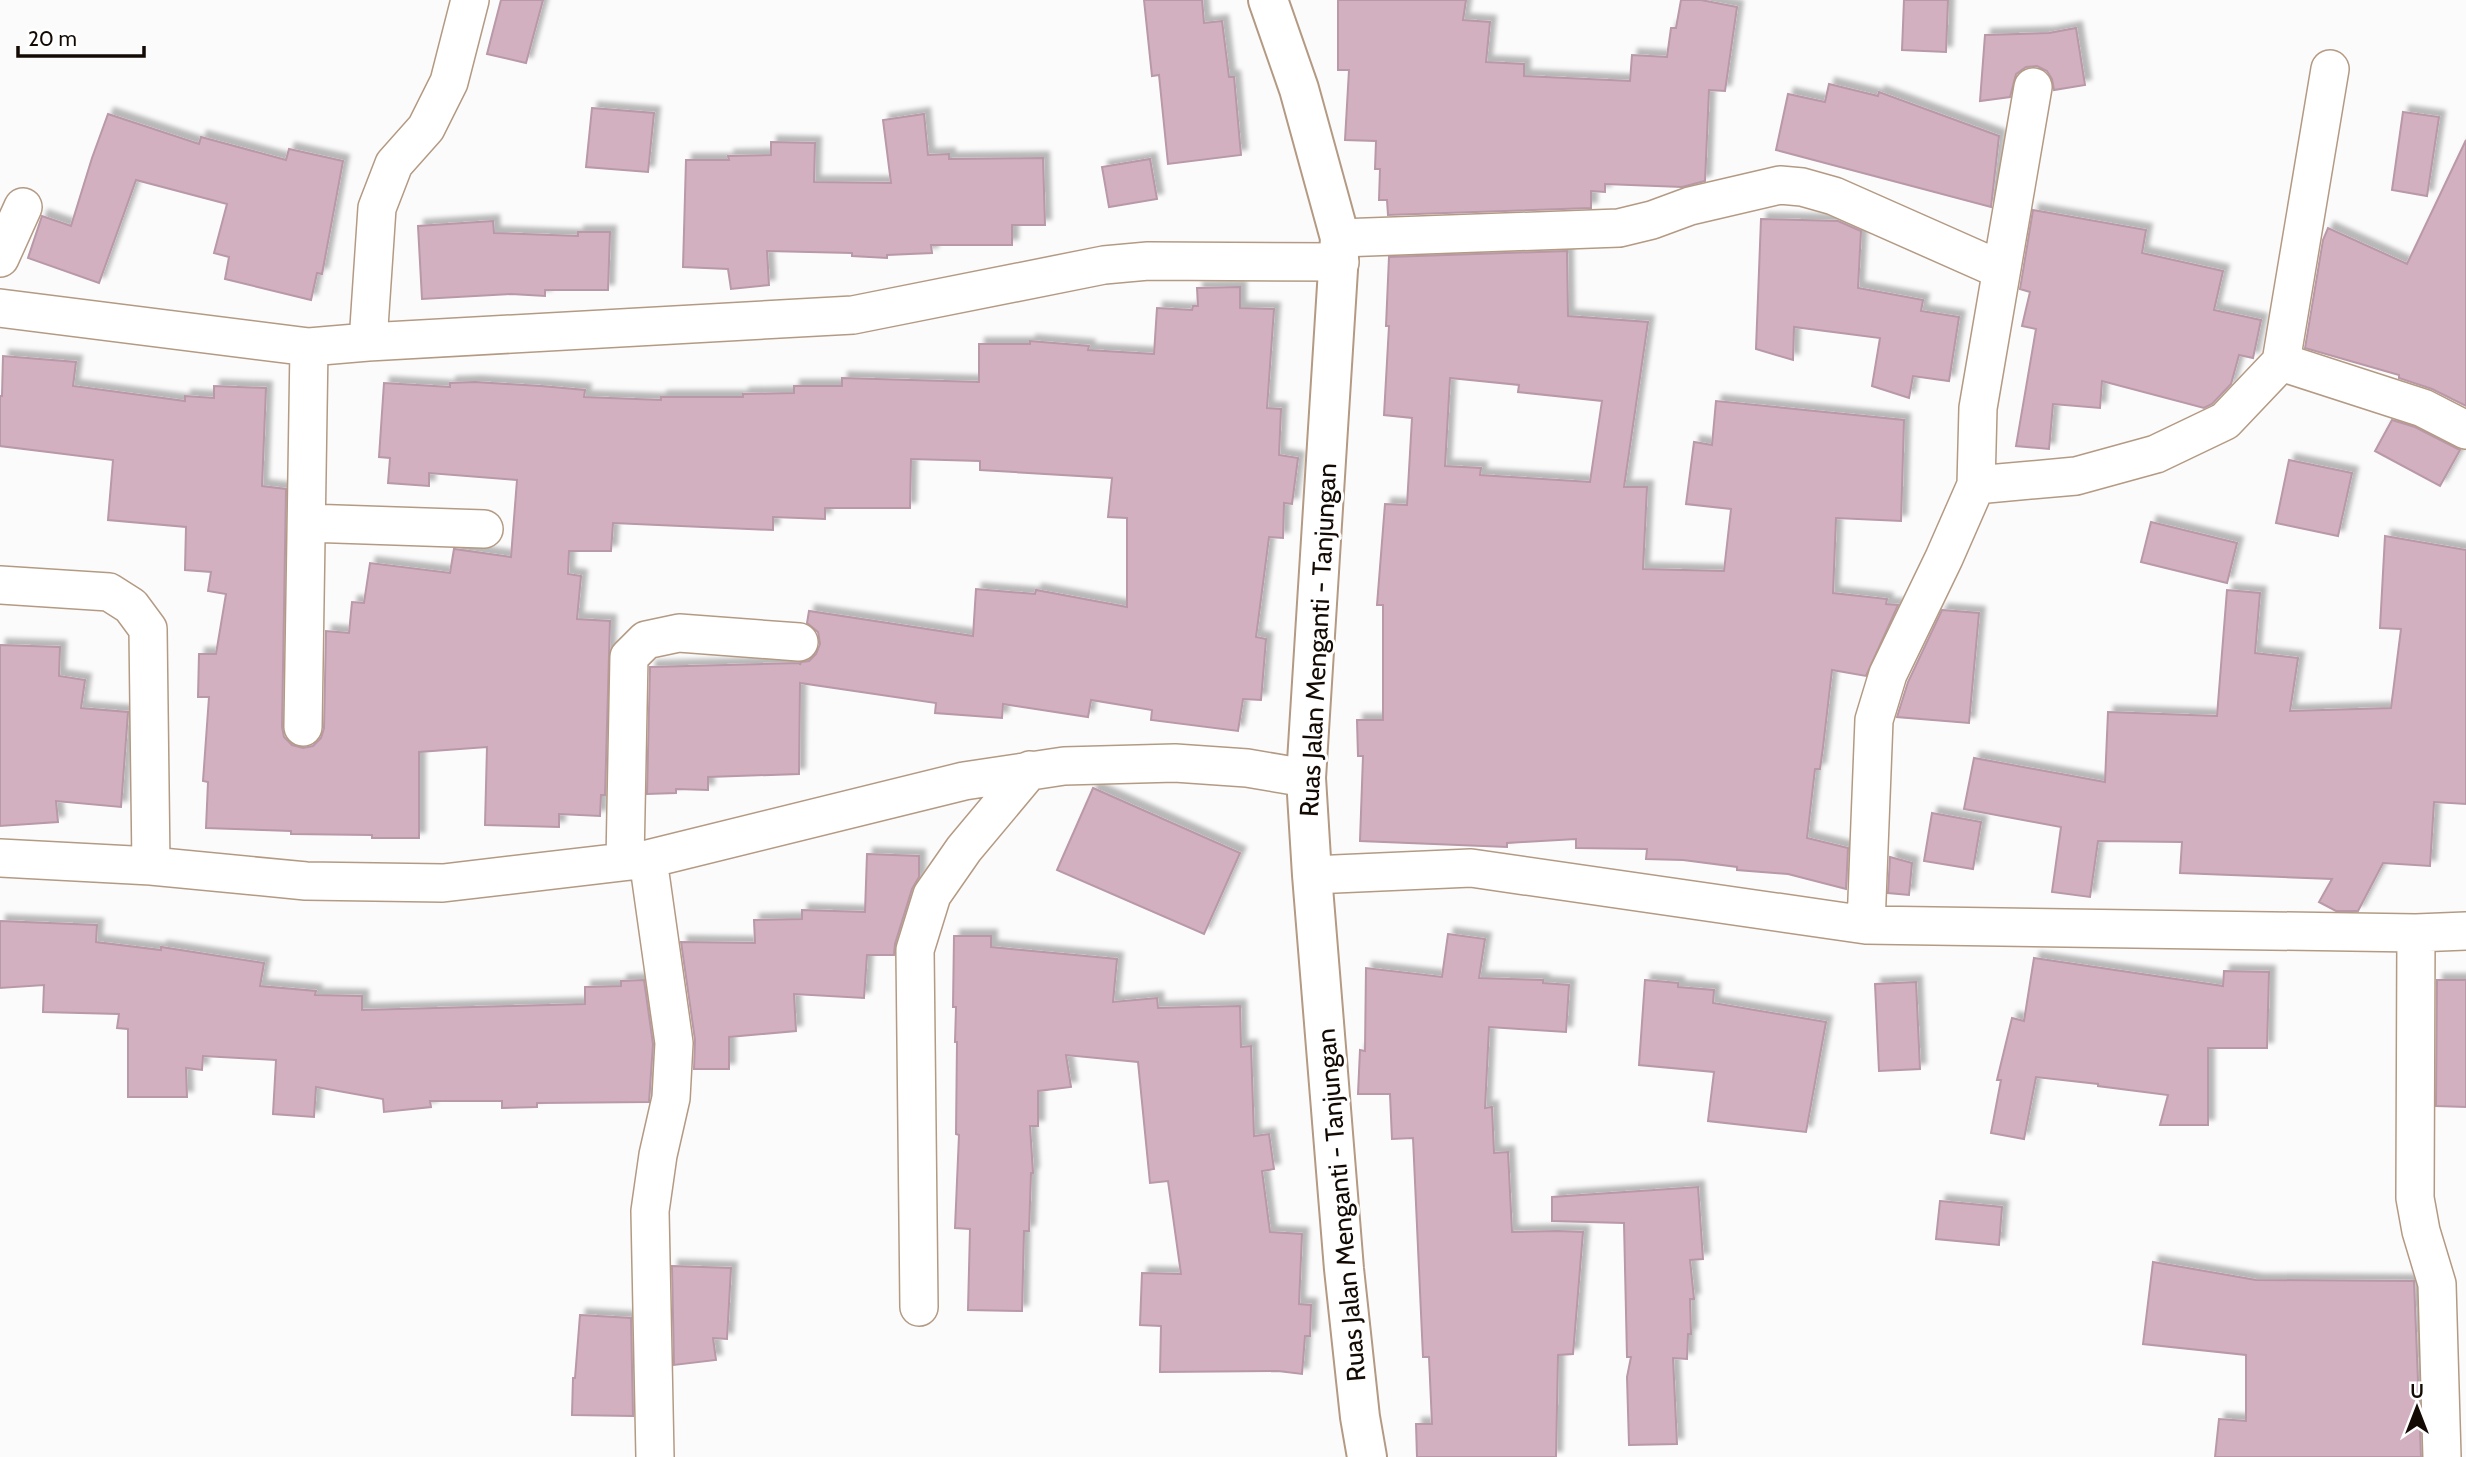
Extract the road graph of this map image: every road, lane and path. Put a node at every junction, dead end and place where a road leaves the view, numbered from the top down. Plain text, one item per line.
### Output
1 (470, 0) edge
2 (1268, 0) edge
3 (2330, 69) dead end
4 (2033, 87) dead end
5 (23, 207) dead end
6 (1340, 250) junction
7 (0, 258) edge
8 (2001, 270) junction
9 (0, 308) edge
10 (368, 342) junction
11 (309, 347) junction
12 (2281, 362) junction
13 (2466, 430) edge
14 (1976, 485) junction
15 (307, 523) junction
16 (484, 528) dead end
17 (0, 585) edge
18 (799, 642) dead end
19 (303, 727) dead end
20 (1030, 770) junction
21 (1306, 778) junction
22 (0, 858) edge
23 (637, 860) junction
24 (151, 866) junction
25 (1312, 875) junction
26 (1866, 925) junction
27 (2466, 931) edge
28 (2416, 933) junction
29 (919, 1307) dead end
30 (655, 1457) edge
31 (1367, 1457) edge
32 (2441, 1457) edge

1 - 10 street
2 - 6 main road, Ruas Jalan Menganti - Tanjungan
3 - 12 street
4 - 8 street
5 - 7 street
6 - 8 street
6 - 10 street
6 - 21 main road, Ruas Jalan Menganti - Tanjungan
8 - 14 street
9 - 11 street
10 - 11 street
11 - 15 street
12 - 13 street
12 - 14 street
14 - 26 street
15 - 16 street
15 - 19 street
17 - 24 street
18 - 23 street
20 - 21 street
20 - 23 street
20 - 29 street
21 - 25 main road, Ruas Jalan Menganti - Tanjungan
22 - 24 street
23 - 24 street
23 - 30 street
25 - 26 street
25 - 31 main road, Ruas Jalan Menganti - Tanjungan
26 - 28 street
27 - 28 street
28 - 32 street

